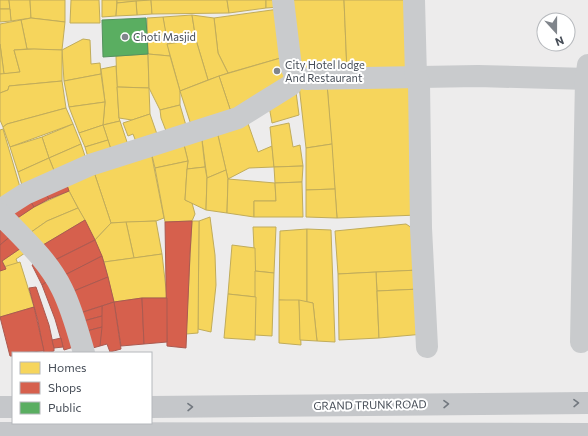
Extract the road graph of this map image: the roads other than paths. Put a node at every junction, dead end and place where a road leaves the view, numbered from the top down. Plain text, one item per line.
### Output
1 (283, 0) edge
2 (414, 0) edge
3 (587, 74) edge
4 (296, 76) junction
5 (416, 77) junction
6 (586, 144) edge
7 (0, 210) edge
8 (0, 214) edge
9 (581, 342) dead end
10 (427, 347) dead end
11 (84, 352) edge
12 (588, 402) edge
13 (0, 407) edge
14 (12, 407) edge
15 (152, 407) edge
16 (0, 433) edge
17 (588, 434) edge

1 - 4 street
2 - 5 street
3 - 5 street
3 - 6 street
4 - 5 street
4 - 7 street
5 - 10 street
6 - 9 street
8 - 11 street
15 -> 12 main road, GRAND TRUNK ROAD
13 - 14 main road
16 - 17 main road

